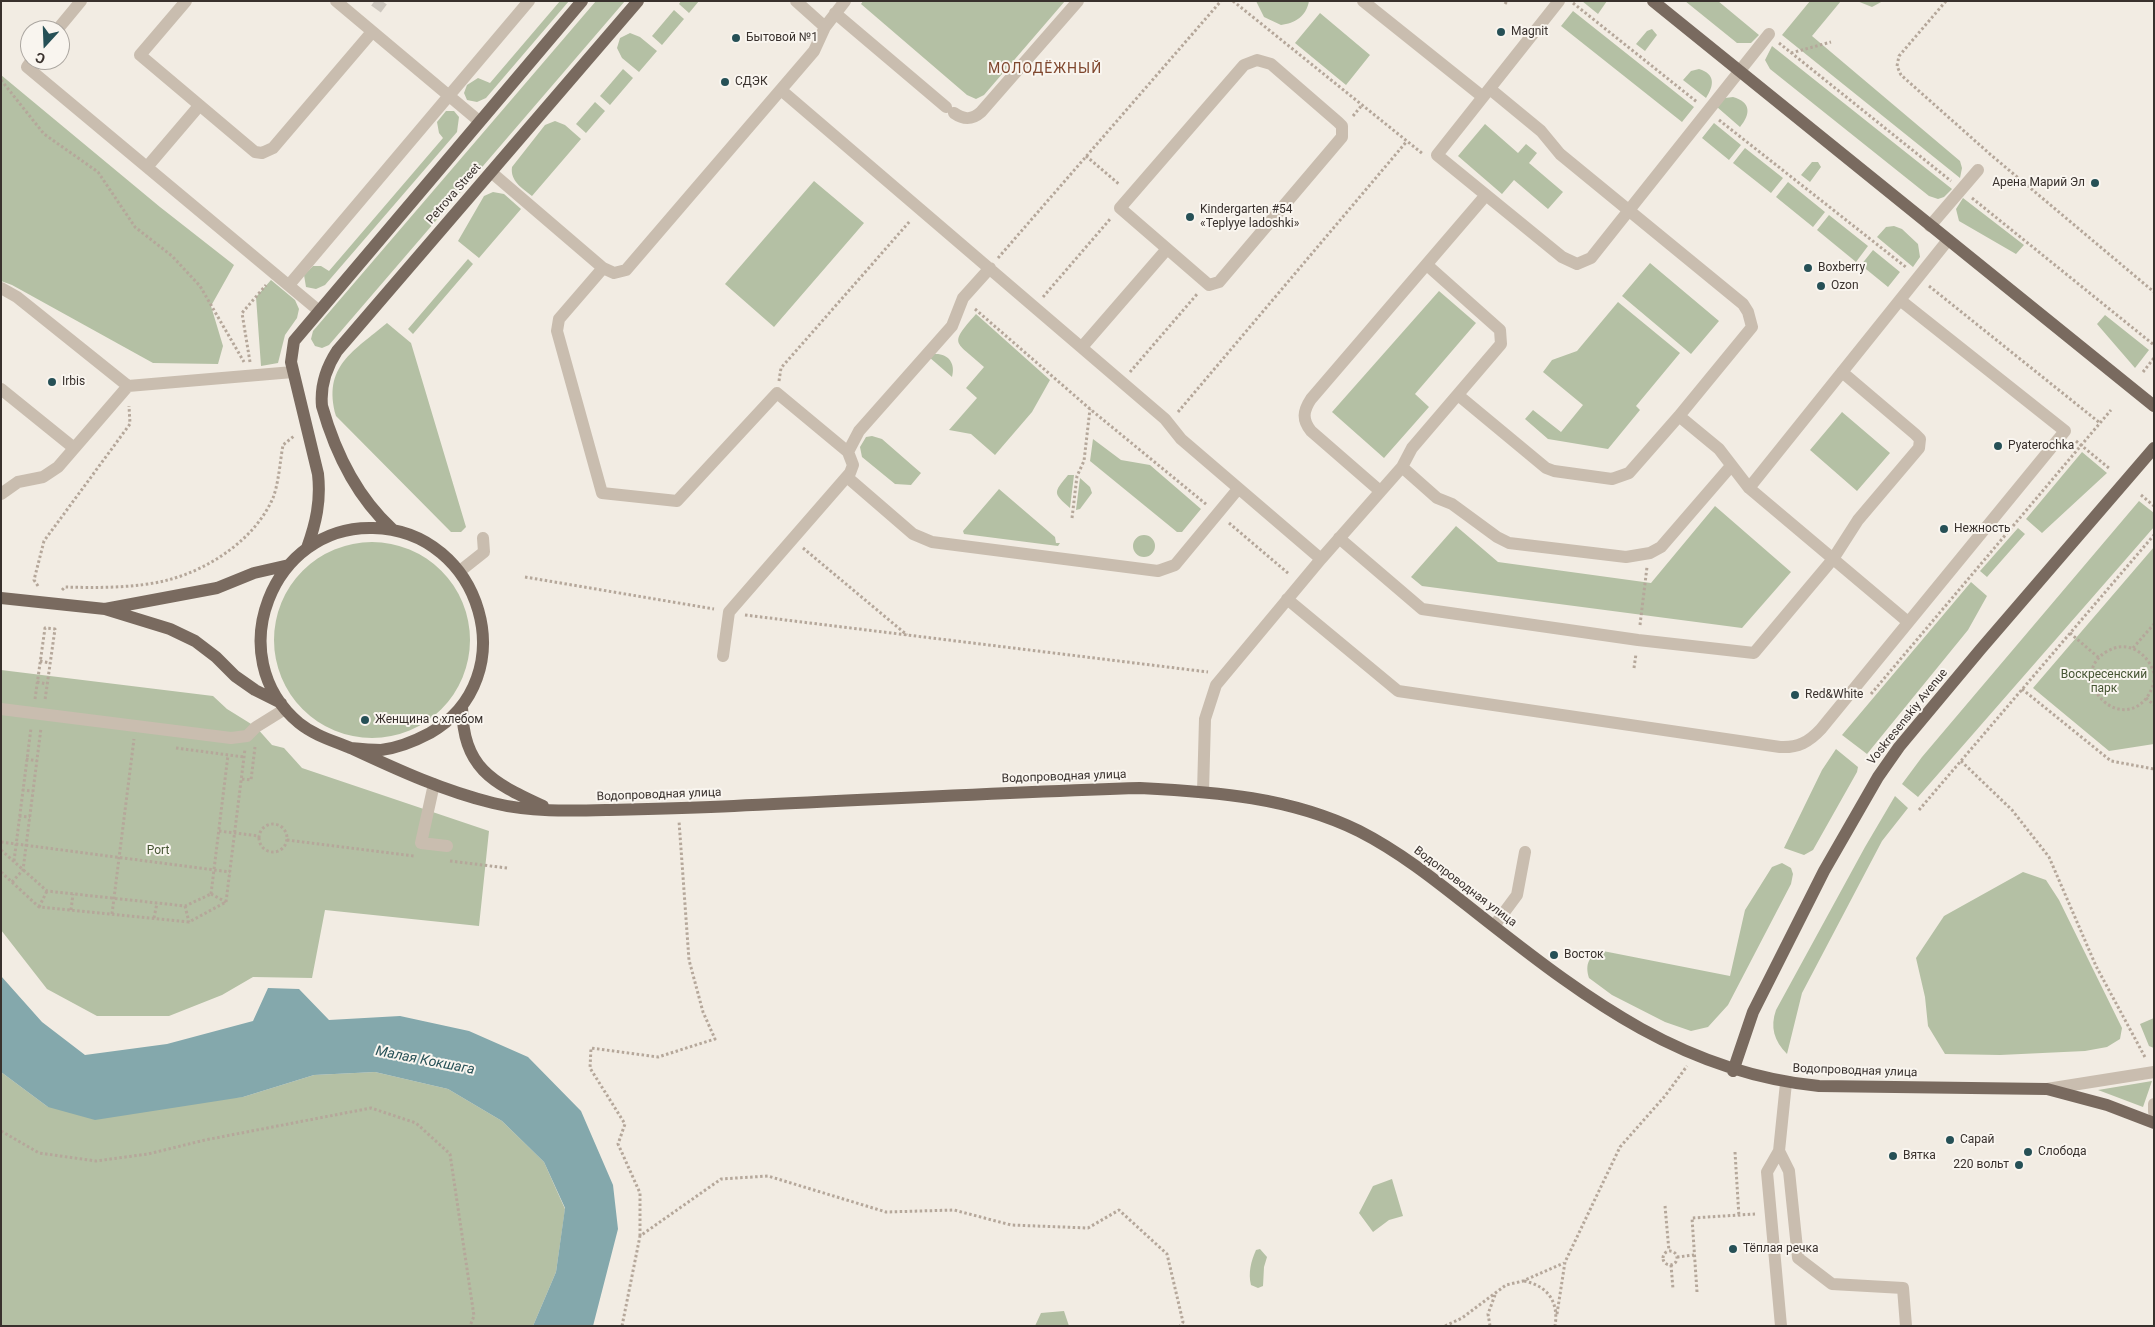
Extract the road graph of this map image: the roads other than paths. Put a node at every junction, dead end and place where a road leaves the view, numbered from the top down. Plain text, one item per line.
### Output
1 (81, 1) edge
2 (186, 1) edge
3 (336, 1) edge
4 (529, 1) edge
5 (582, 1) edge
6 (638, 1) edge
7 (796, 1) edge
8 (845, 1) edge
9 (1078, 1) edge
10 (1362, 1) edge
11 (1559, 1) edge
12 (1653, 1) edge
13 (835, 13) junction
14 (65, 20) edge
15 (825, 28) junction
16 (372, 32) junction
17 (1769, 34) dead end
18 (32, 70) edge
19 (1739, 71) junction
20 (781, 90) junction
21 (1486, 93) junction
22 (449, 96) junction
23 (199, 106) junction
24 (480, 121) junction
25 (147, 167) junction
26 (1978, 170) dead end
27 (491, 172) junction
28 (1486, 195) junction
29 (1630, 210) junction
30 (1930, 226) junction
31 (1948, 240) junction
32 (1167, 249) junction
33 (1427, 265) junction
34 (603, 268) junction
35 (990, 268) junction
36 (289, 285) junction
37 (1, 288) edge
38 (1900, 300) junction
39 (318, 310) junction
40 (1082, 347) junction
41 (293, 372) junction
42 (1842, 372) junction
43 (128, 386) junction
44 (1, 389) edge
45 (1458, 395) junction
46 (2154, 406) edge
47 (1679, 416) junction
48 (74, 448) junction
49 (2154, 448) edge
50 (848, 452) junction
51 (1731, 466) junction
52 (1402, 467) junction
53 (847, 476) junction
54 (1749, 488) junction
55 (1238, 489) junction
56 (1380, 491) junction
57 (1, 494) edge
58 (392, 529) junction
59 (483, 538) dead end
60 (1339, 538) junction
61 (307, 548) junction
62 (1321, 559) junction
63 (1833, 559) junction
64 (289, 564) junction
65 (460, 571) junction
66 (1, 598) edge
67 (1287, 598) junction
68 (105, 609) junction
69 (1908, 622) junction
70 (723, 656) dead end
71 (283, 706) junction
72 (462, 706) junction
73 (1, 709) edge
74 (350, 748) junction
75 (434, 784) junction
76 (1203, 792) junction
77 (550, 810) junction
78 (447, 846) dead end
79 (1525, 852) dead end
80 (1494, 926) junction
81 (1733, 1071) junction
82 (2154, 1072) edge
83 (1786, 1083) junction
84 (2047, 1089) junction
85 (2154, 1104) edge
86 (2154, 1112) edge
87 (2154, 1124) edge
88 (1779, 1151) junction
89 (1781, 1326) edge
90 (1906, 1326) edge

1 - 14 street
2 - 23 street
3 - 16 street
4 - 22 street
5 - 24 main road
6 - 27 main road, Petrova Street
7 - 15 street
8 - 13 street
9 - 13 street
10 - 21 street
11 - 21 street
12 - 19 main road
13 - 15 street
15 - 20 street
16 - 22 street
16 - 23 street
17 - 19 street
18 - 25 street
19 - 29 street
19 - 30 main road
20 - 34 street
20 - 35 street
21 - 28 street
21 - 29 street
22 - 24 street
22 - 36 street
23 - 25 street
24 - 39 main road
25 - 36 street
26 - 30 street
27 - 34 street
27 - 58 main road, Petrova Street
28 - 29 street
28 - 33 street
29 - 47 street
30 - 31 main road
31 - 38 street
31 - 46 main road
32 - 32 street
32 - 40 street
33 - 45 street
33 - 56 street
34 - 50 street
35 - 40 street
35 - 50 street
36 - 39 street
37 - 43 street
38 - 42 street
38 - 69 street
39 - 41 main road
40 - 55 street
41 - 43 street
41 - 61 main road
42 - 54 street
42 - 63 street
43 - 48 street
44 - 48 street
45 - 47 street
45 - 52 street
47 - 51 street
48 - 57 street
49 - 81 main road, Voskresenskiy Avenue
50 - 53 street
51 - 52 street
51 - 54 street
52 - 56 street
53 - 55 street
53 - 70 street
54 - 63 street
55 - 62 street
56 - 60 street
58 - 61 main road
58 - 65 main road
59 - 65 street
60 - 62 street
60 - 63 street
61 - 64 main road
62 - 67 street
63 - 69 street
64 - 68 main road
64 - 71 main road
65 - 72 main road
66 - 68 main road
67 - 69 street
67 - 76 street
68 - 71 main road
71 - 73 street
71 - 74 main road
72 - 74 main road
72 - 77 main road
74 - 75 main road, Водопроводная улица
75 - 77 main road, Водопроводная улица
75 - 78 street
76 - 77 main road, Водопроводная улица
76 - 80 main road, Водопроводная улица
79 - 80 street
80 - 81 main road, Водопроводная улица
81 - 83 main road, Водопроводная улица
82 - 84 street
83 - 84 main road, Водопроводная улица
83 - 88 street
84 - 87 main road, Водопроводная улица
85 - 86 street
88 - 89 street
88 - 90 street

